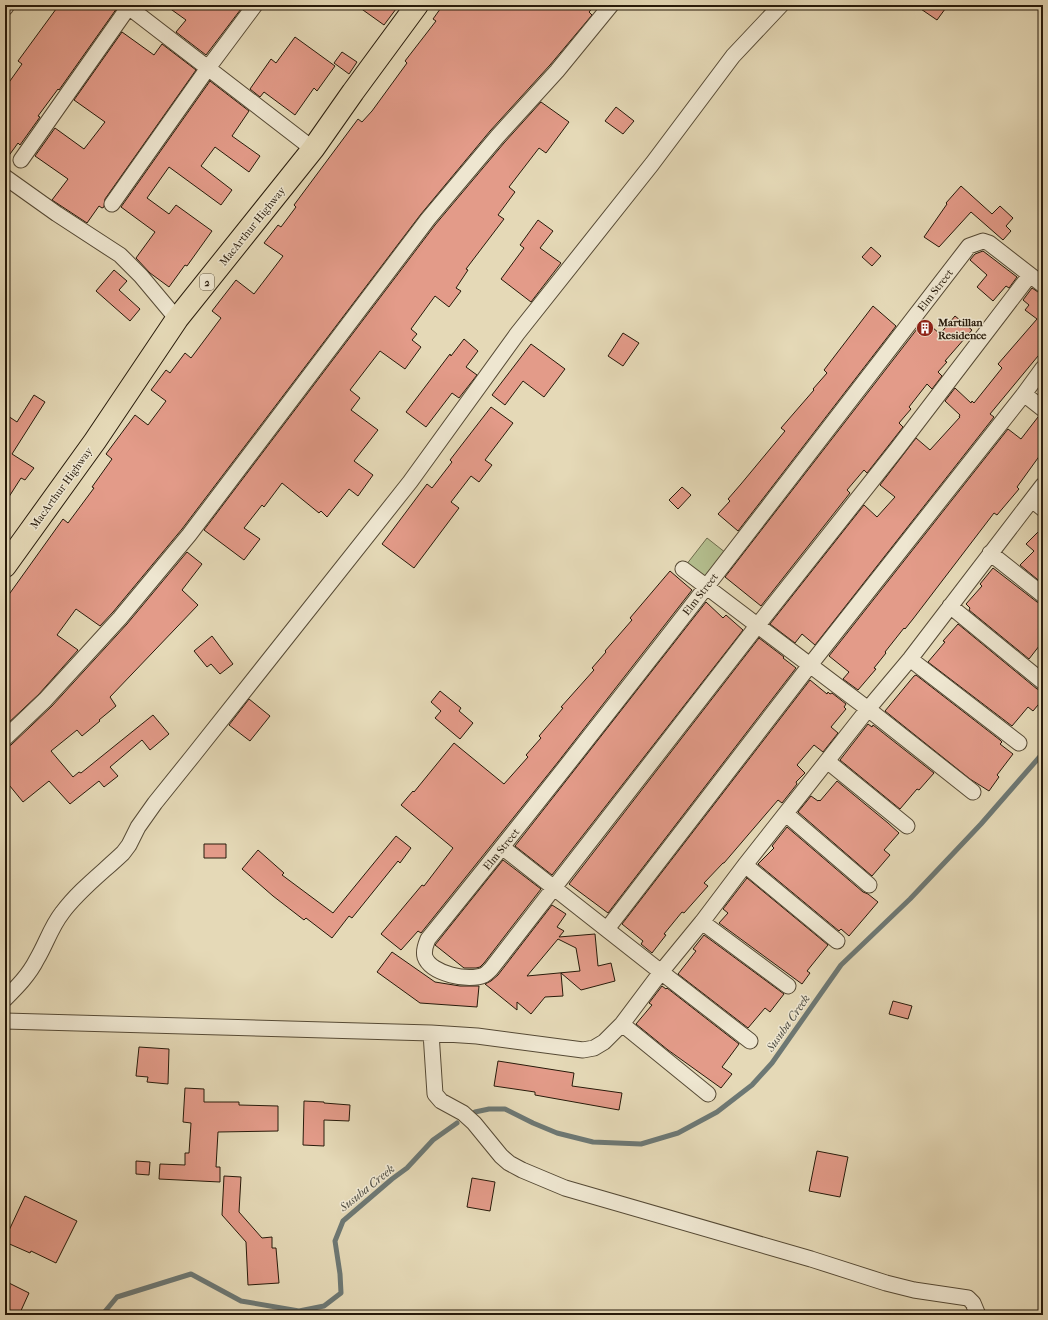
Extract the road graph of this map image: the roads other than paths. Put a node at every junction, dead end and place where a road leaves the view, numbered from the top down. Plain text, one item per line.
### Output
1 (7, 5) edge
2 (255, 5) edge
3 (417, 5) edge
4 (611, 5) edge
5 (781, 5) edge
6 (128, 6) edge
7 (5, 8) edge
8 (208, 68) junction
9 (313, 149) junction
10 (21, 160) dead end
11 (5, 178) edge
12 (112, 204) dead end
13 (1030, 275) junction
14 (1043, 285) edge
15 (177, 319) junction
16 (1043, 368) edge
17 (1024, 394) junction
18 (1043, 410) edge
19 (1043, 485) edge
20 (1037, 504) edge
21 (990, 553) junction
22 (5, 566) edge
23 (683, 569) dead end
24 (706, 587) junction
25 (1043, 595) edge
26 (950, 606) junction
27 (757, 626) junction
28 (910, 660) junction
29 (810, 665) junction
30 (1043, 682) edge
31 (868, 709) junction
32 (5, 738) edge
33 (1019, 742) dead end
34 (826, 761) junction
35 (973, 792) dead end
36 (786, 814) junction
37 (907, 826) dead end
38 (502, 847) junction
39 (745, 865) junction
40 (869, 885) dead end
41 (554, 887) junction
42 (702, 922) junction
43 (607, 929) junction
44 (837, 941) dead end
45 (661, 972) junction
46 (788, 986) dead end
47 (5, 1000) edge
48 (5, 1021) edge
49 (622, 1024) junction
50 (431, 1033) junction
51 (750, 1041) dead end
52 (708, 1094) dead end
53 (978, 1315) edge

1 - 7 street
2 - 8 street
3 - 9 highway, MacArthur Highway / 2
4 - 32 street
5 - 47 street
6 - 8 street
6 - 10 street
8 - 9 street
8 - 12 street
9 - 15 highway, MacArthur Highway / 2
11 - 15 street
13 - 14 street
13 - 24 street, Elm Street
13 - 27 street
15 - 22 highway, MacArthur Highway / 2
16 - 17 street
17 - 18 street
17 - 29 street
19 - 20 street
20 - 21 street
21 - 25 street
21 - 26 street
23 - 24 street
24 - 27 street
24 - 38 street, Elm Street
26 - 28 street
26 - 30 street
27 - 29 street
27 - 41 street
28 - 31 street
28 - 33 street
29 - 31 street
29 - 43 street
31 - 34 street
31 - 35 street
34 - 36 street
34 - 37 street
36 - 39 street
36 - 40 street
38 - 41 street
38 - 41 street, Elm Street
39 - 42 street
39 - 44 street
41 - 43 street
42 - 45 street
42 - 46 street
43 - 45 street
45 - 49 street
45 - 51 street
48 - 50 street
49 - 50 street
49 - 52 street
50 - 53 street

